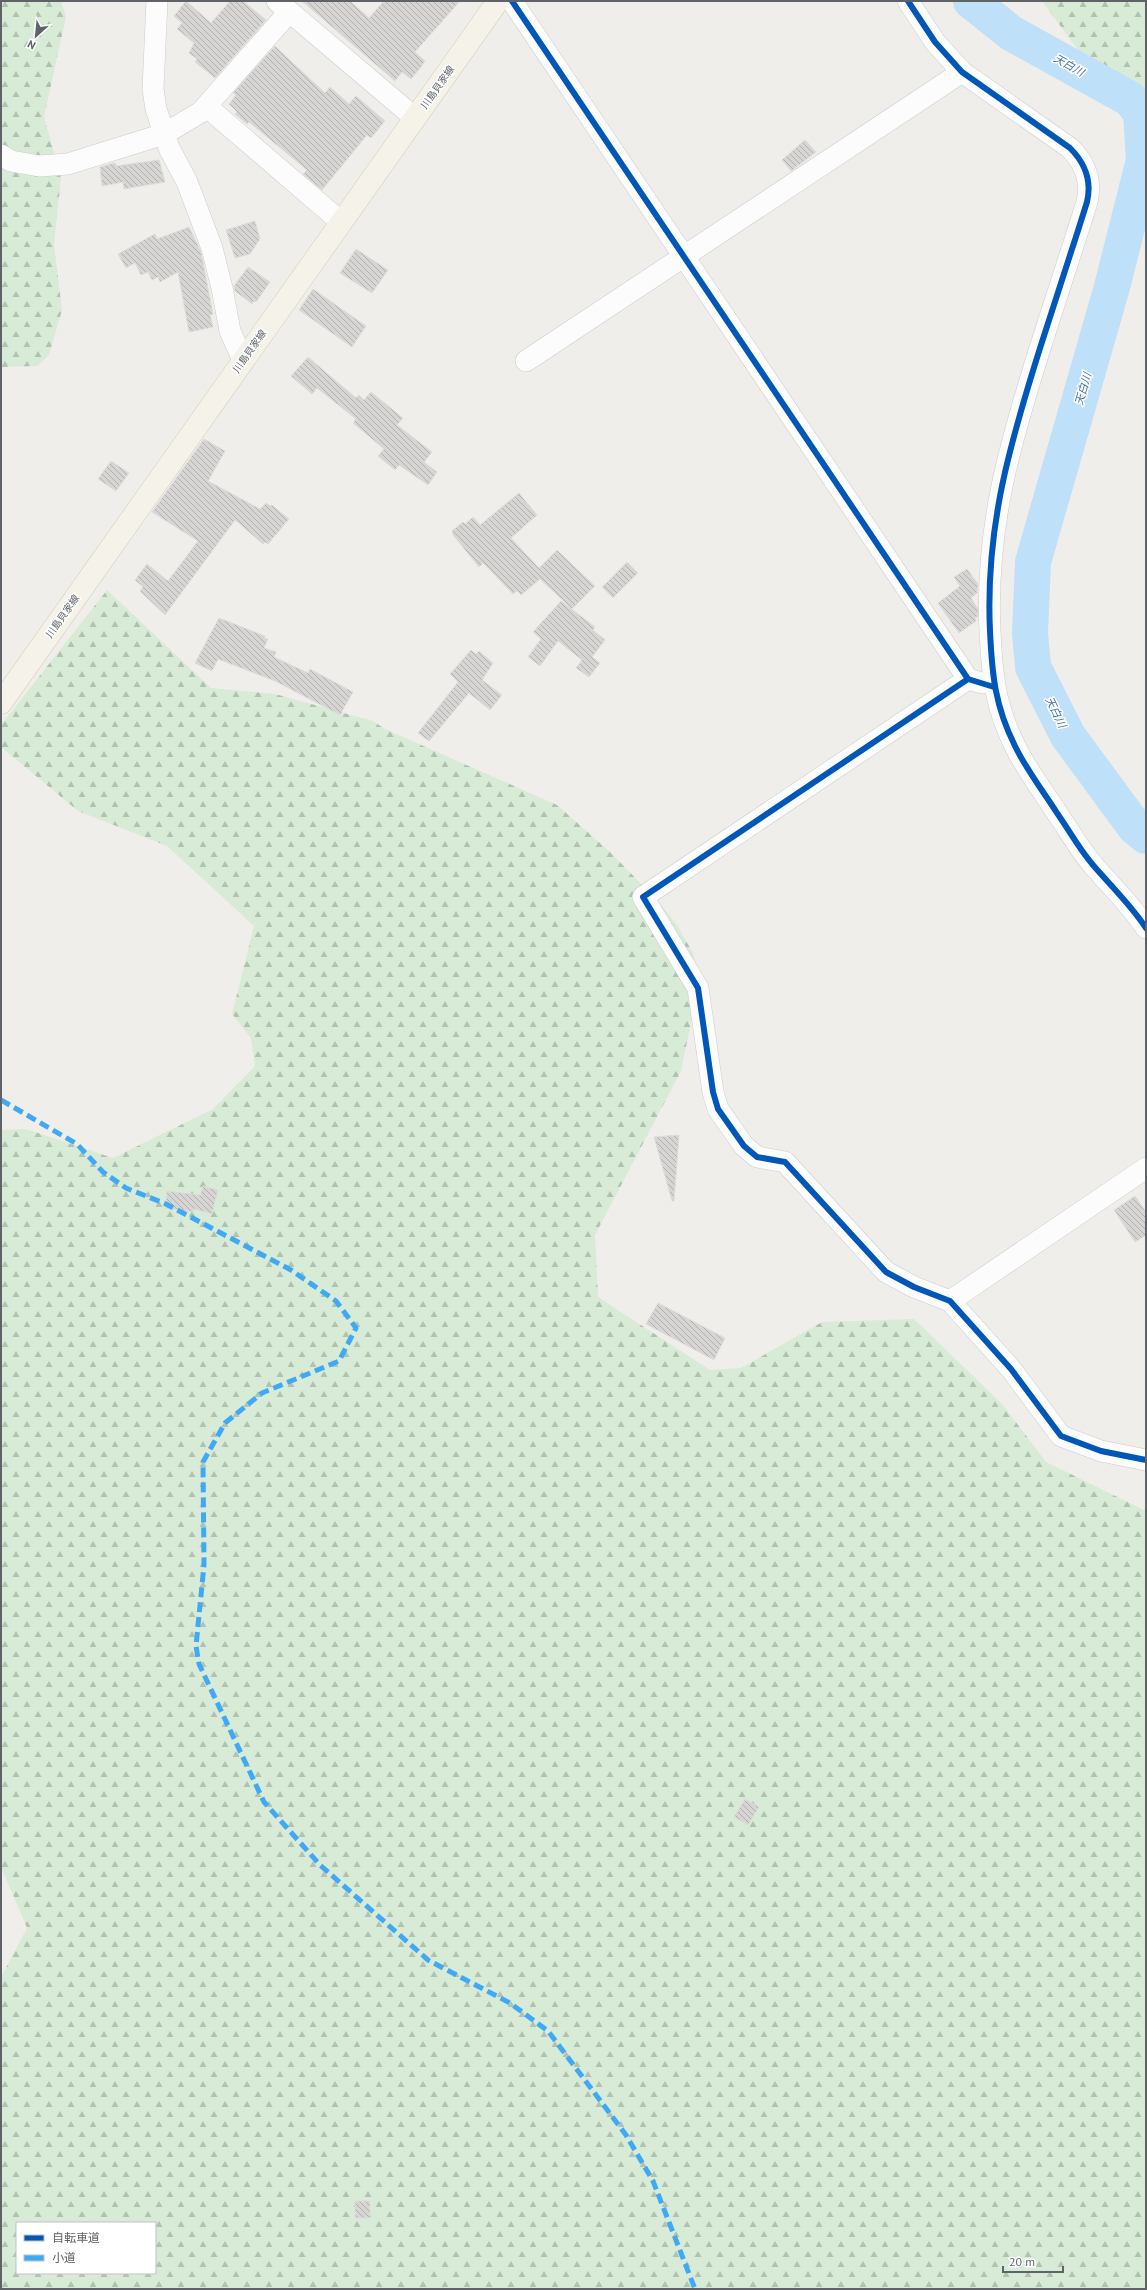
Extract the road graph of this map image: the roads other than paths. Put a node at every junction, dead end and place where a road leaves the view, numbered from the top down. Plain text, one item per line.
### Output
1 (157, 1) edge
2 (498, 1) edge
3 (512, 1) edge
4 (908, 1) edge
5 (283, 6) edge
6 (962, 72) junction
7 (206, 106) junction
8 (415, 118) junction
9 (164, 134) junction
10 (1, 155) edge
11 (341, 222) junction
12 (683, 257) junction
13 (243, 360) junction
14 (526, 361) dead end
15 (968, 679) junction
16 (994, 687) junction
17 (1, 703) edge
18 (1146, 928) edge
19 (1146, 1168) edge
20 (950, 1301) junction
21 (1146, 1460) edge

1 - 9 street
2 - 8 main road, 川島貝家線
3 - 12 street
4 - 6 street
5 - 7 street
5 - 8 street
6 - 12 street
6 - 16 street
7 - 9 street
7 - 11 street
8 - 11 main road, 川島貝家線
9 - 10 street
9 - 13 street
11 - 13 main road, 川島貝家線
12 - 14 street
12 - 15 street
13 - 17 main road, 川島貝家線
15 - 16 street
15 - 20 street
16 - 18 street
19 - 20 street
20 - 21 street

